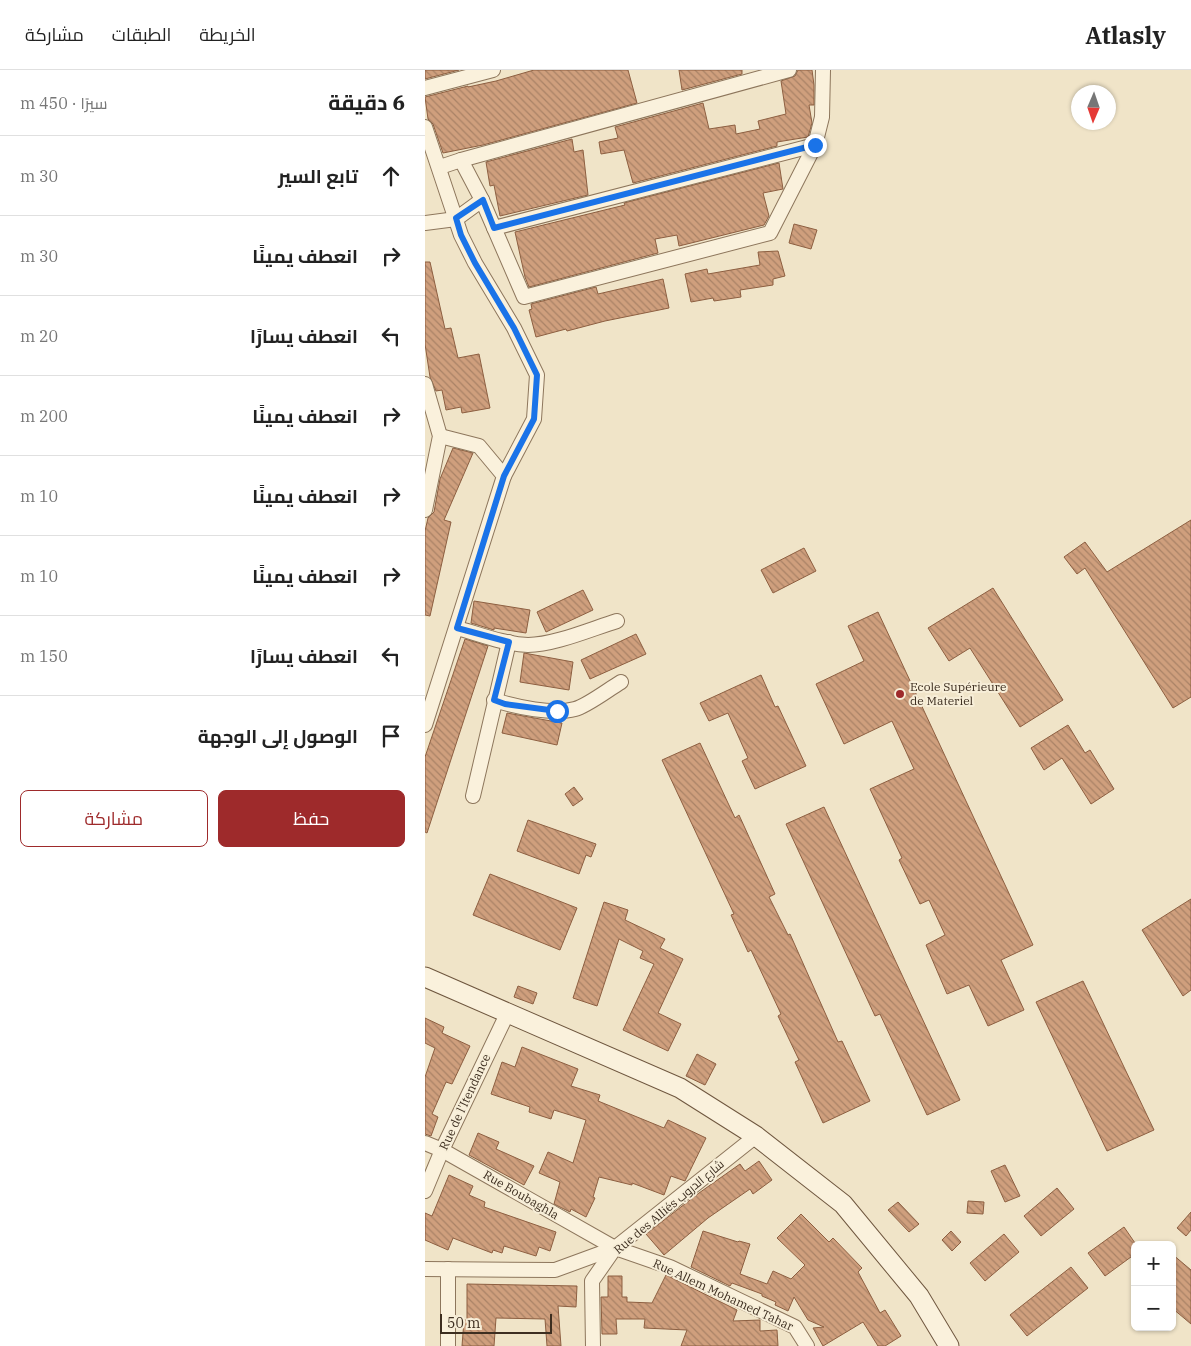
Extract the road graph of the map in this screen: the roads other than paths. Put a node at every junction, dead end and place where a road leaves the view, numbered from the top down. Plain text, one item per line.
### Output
1 (493, 70) edge
2 (789, 70) edge
3 (823, 70) edge
4 (425, 88) edge
5 (425, 127) edge
6 (815, 145) junction
7 (461, 160) junction
8 (440, 167) junction
9 (483, 200) junction
10 (456, 218) junction
11 (425, 223) edge
12 (494, 228) junction
13 (425, 384) edge
14 (440, 436) junction
15 (504, 476) junction
16 (425, 510) edge
17 (617, 620) dead end
18 (457, 628) junction
19 (509, 642) junction
20 (621, 682) dead end
21 (494, 700) junction
22 (425, 725) edge
23 (473, 796) dead end
24 (425, 977) edge
25 (507, 1014) junction
26 (756, 1136) junction
27 (425, 1143) edge
28 (442, 1150) junction
29 (425, 1191) edge
30 (615, 1248) junction
31 (425, 1269) edge
32 (448, 1269) junction
33 (448, 1346) edge
34 (593, 1346) edge
35 (807, 1346) edge
36 (949, 1346) edge

1 - 4 street
2 - 7 street
3 - 6 street
5 - 8 street
6 - 12 street
6 - 12 street
7 - 8 street
7 - 9 street
8 - 10 street
9 - 10 street
9 - 12 street
10 - 11 street
10 - 15 street
13 - 14 street
14 - 15 street
14 - 16 street
15 - 18 street
17 - 19 street
18 - 19 street
18 - 22 street
19 - 21 street
20 - 21 street
21 - 23 street
24 - 25 main road
25 - 26 main road
25 - 28 street, Rue de l'Itendance
26 - 30 street, Rue des Alliés شارع الدروب
26 - 36 main road
27 - 28 street, Rue Boubaghla
28 - 29 street, Rue de l'Itendance
28 - 30 street, Rue Boubaghla
30 - 32 street
30 - 34 street, Rue des Alliés شارع الدروب
30 - 35 street, Rue Allem Mohamed Tahar
31 - 32 street
32 - 33 street

